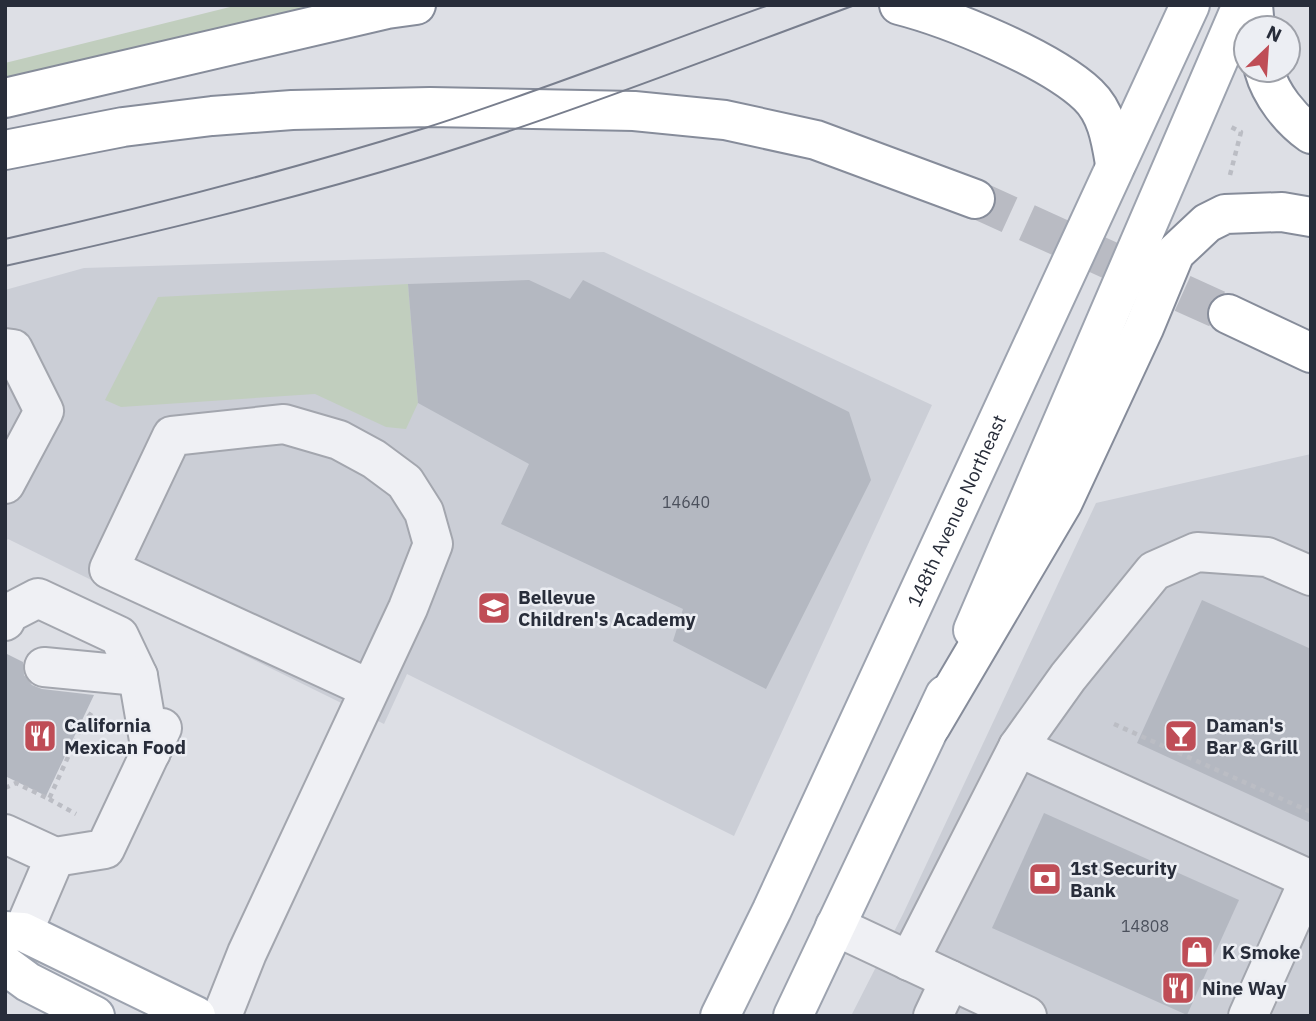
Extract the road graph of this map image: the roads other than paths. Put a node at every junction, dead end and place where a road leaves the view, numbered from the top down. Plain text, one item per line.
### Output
1 (416, 5) edge
2 (899, 5) edge
3 (1190, 5) edge
4 (1242, 5) edge
5 (1269, 84) edge
6 (5, 99) edge
7 (1311, 134) edge
8 (5, 150) edge
9 (1115, 164) junction
10 (975, 199) tunnel mouth
11 (1311, 217) edge
12 (1228, 314) tunnel mouth
13 (5, 348) edge
14 (1311, 353) edge
15 (5, 484) edge
16 (1311, 576) edge
17 (5, 621) edge
18 (44, 667) dead end
19 (124, 675) junction
20 (370, 689) junction
21 (931, 726) junction
22 (1018, 747) junction
23 (5, 834) edge
24 (55, 857) junction
25 (1310, 880) edge
26 (835, 926) junction
27 (11, 943) edge
28 (909, 961) junction
29 (950, 980) junction
30 (90, 1015) edge
31 (197, 1016) edge
32 (222, 1016) edge
33 (720, 1016) edge
34 (793, 1016) edge
35 (933, 1016) edge
36 (1027, 1016) edge
37 (1248, 1016) edge

1 - 6 main road
2 - 9 main road
3 - 9 main road, 148th Avenue Northeast
4 - 21 main road
5 - 7 main road
8 - 10 main road
9 - 33 main road, 148th Avenue Northeast
11 - 21 main road
12 - 14 main road
13 - 15 lane
16 - 22 lane
17 - 19 lane
18 - 19 lane
19 - 24 lane
20 - 20 lane
20 - 32 lane
21 - 26 main road
22 - 25 lane
22 - 28 lane
23 - 24 lane
24 - 27 lane
25 - 37 lane
26 - 28 lane
26 - 34 main road
27 - 30 main road
27 - 31 main road
28 - 29 lane
29 - 35 lane
29 - 36 lane

